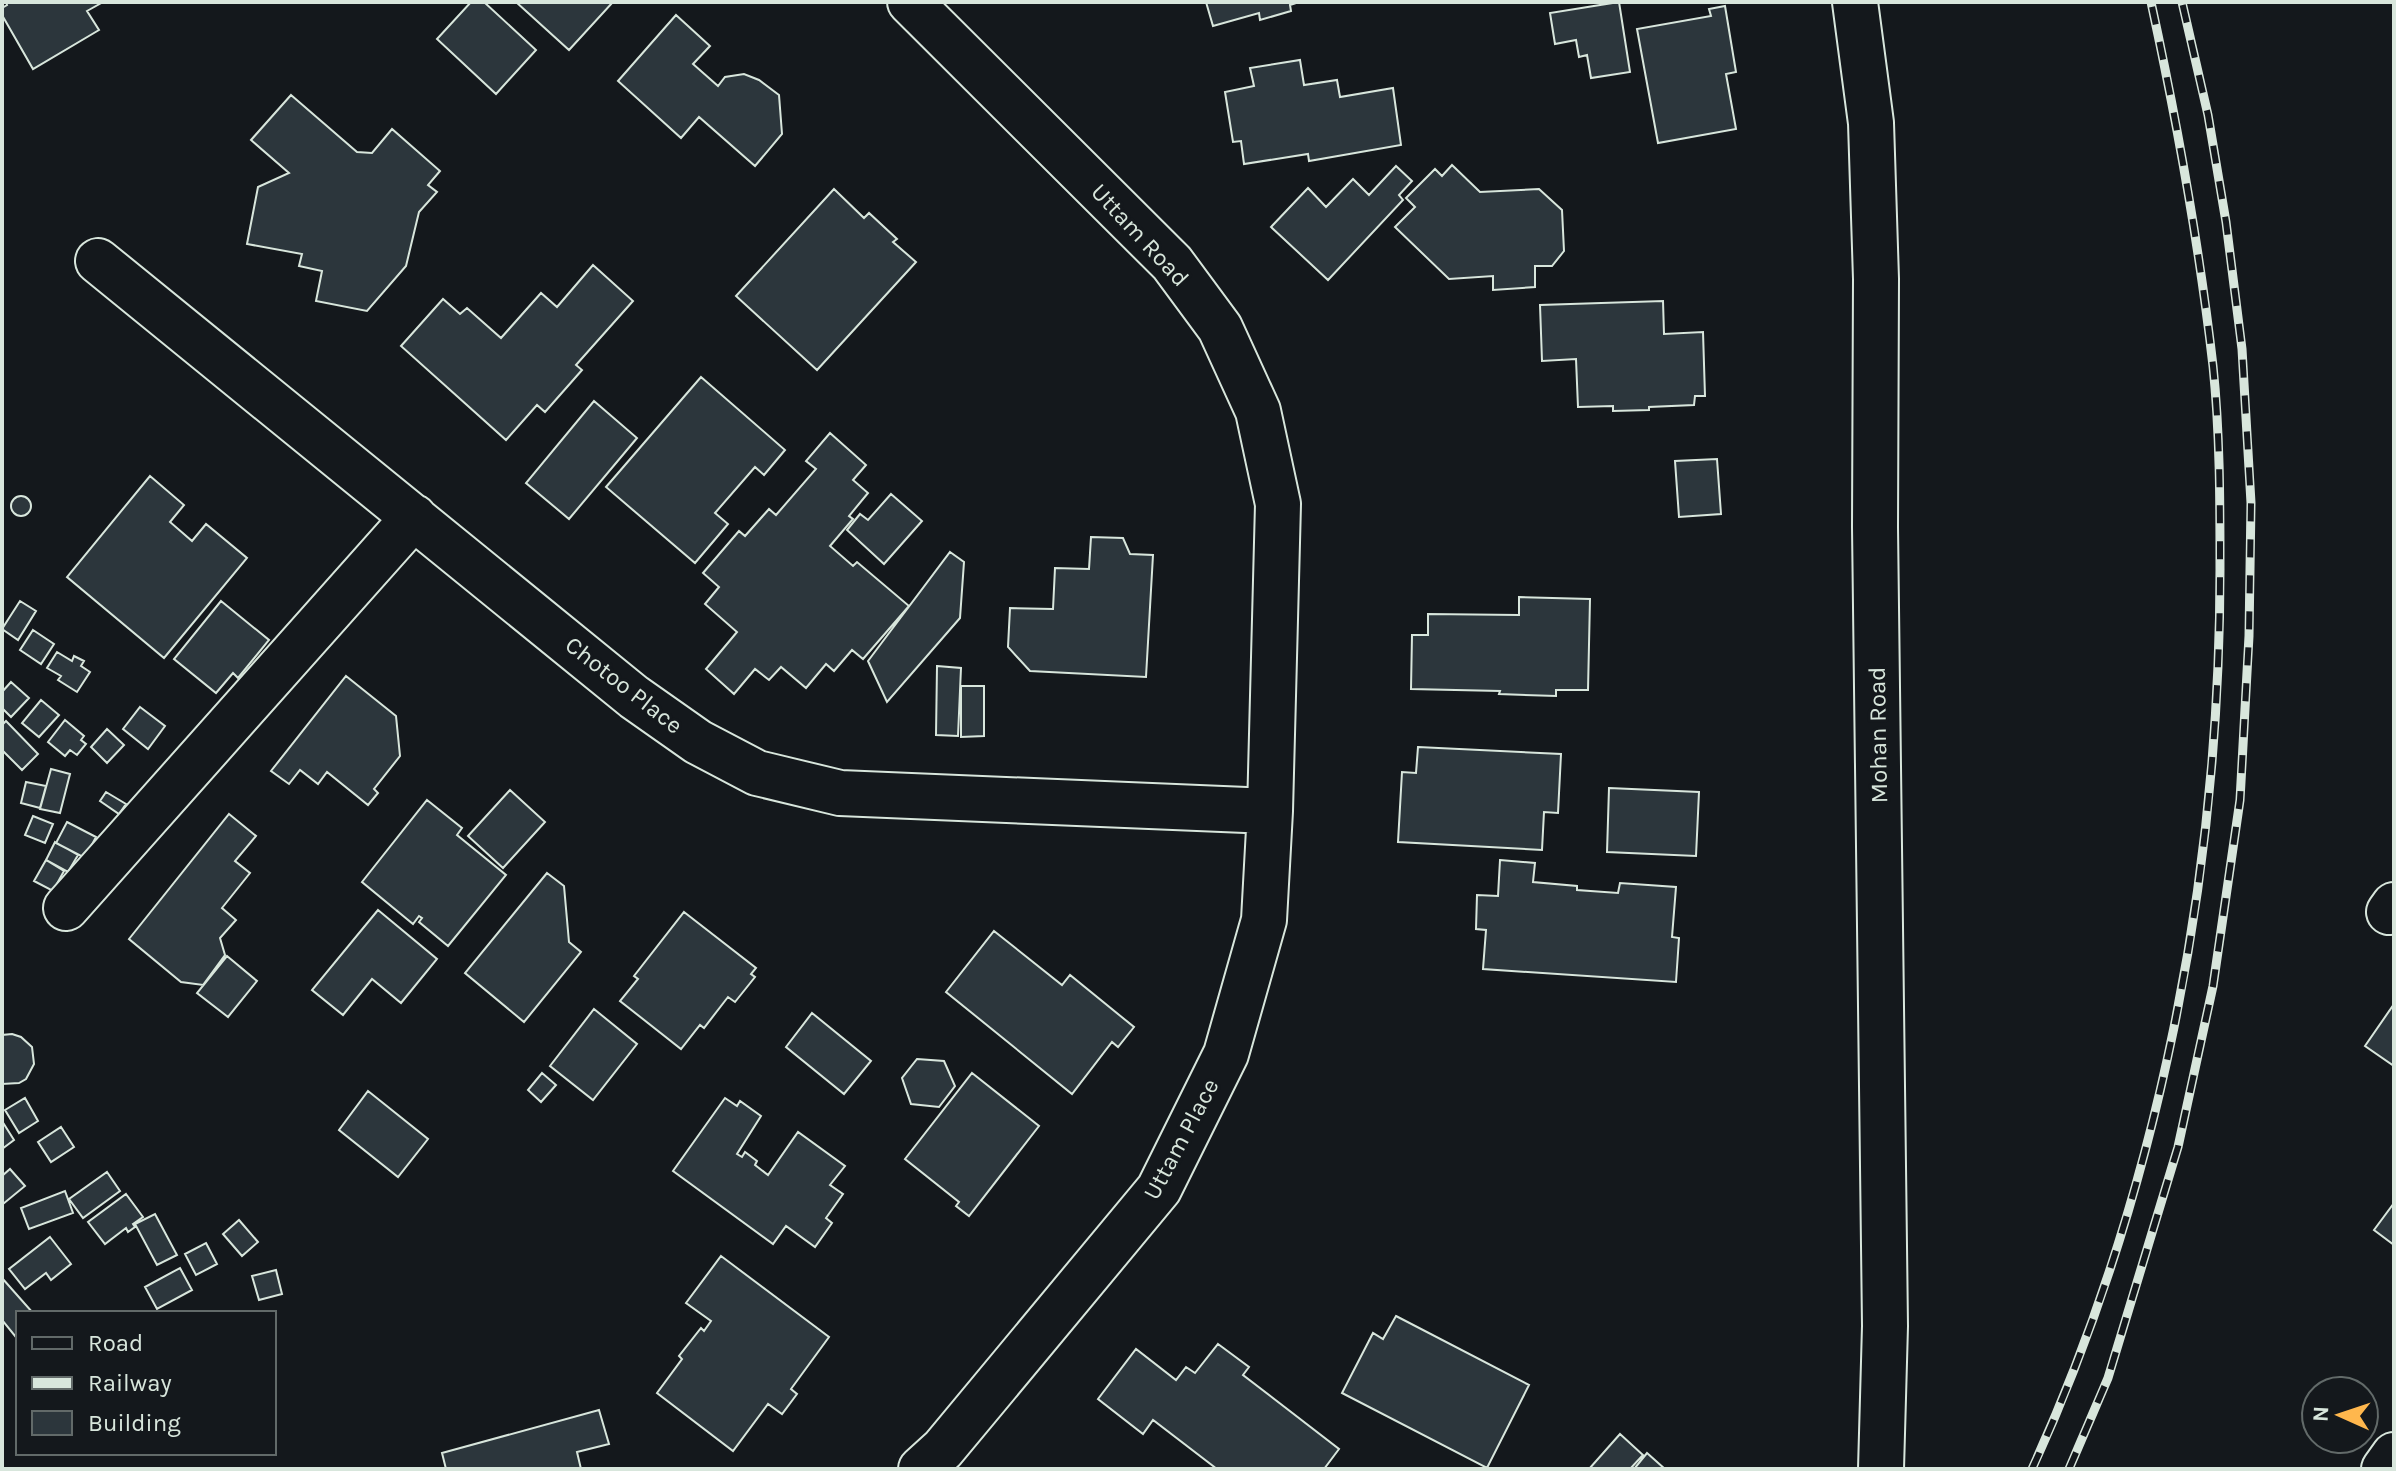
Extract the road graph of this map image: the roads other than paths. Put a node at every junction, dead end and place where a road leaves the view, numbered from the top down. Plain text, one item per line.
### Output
1 (910, 2) edge
2 (1855, 2) edge
3 (98, 261) dead end
4 (414, 517) junction
5 (1270, 811) junction
6 (66, 908) dead end
7 (2394, 1455) edge
8 (932, 1459) edge
9 (1881, 1469) edge
10 (2384, 1469) edge

1 - 5 street, Uttam Road
2 - 9 street, Mohan Road
3 - 4 street, Chotoo Place
4 - 5 street, Chotoo Place
4 - 6 street
5 - 8 street, Uttam Place
7 - 10 street

